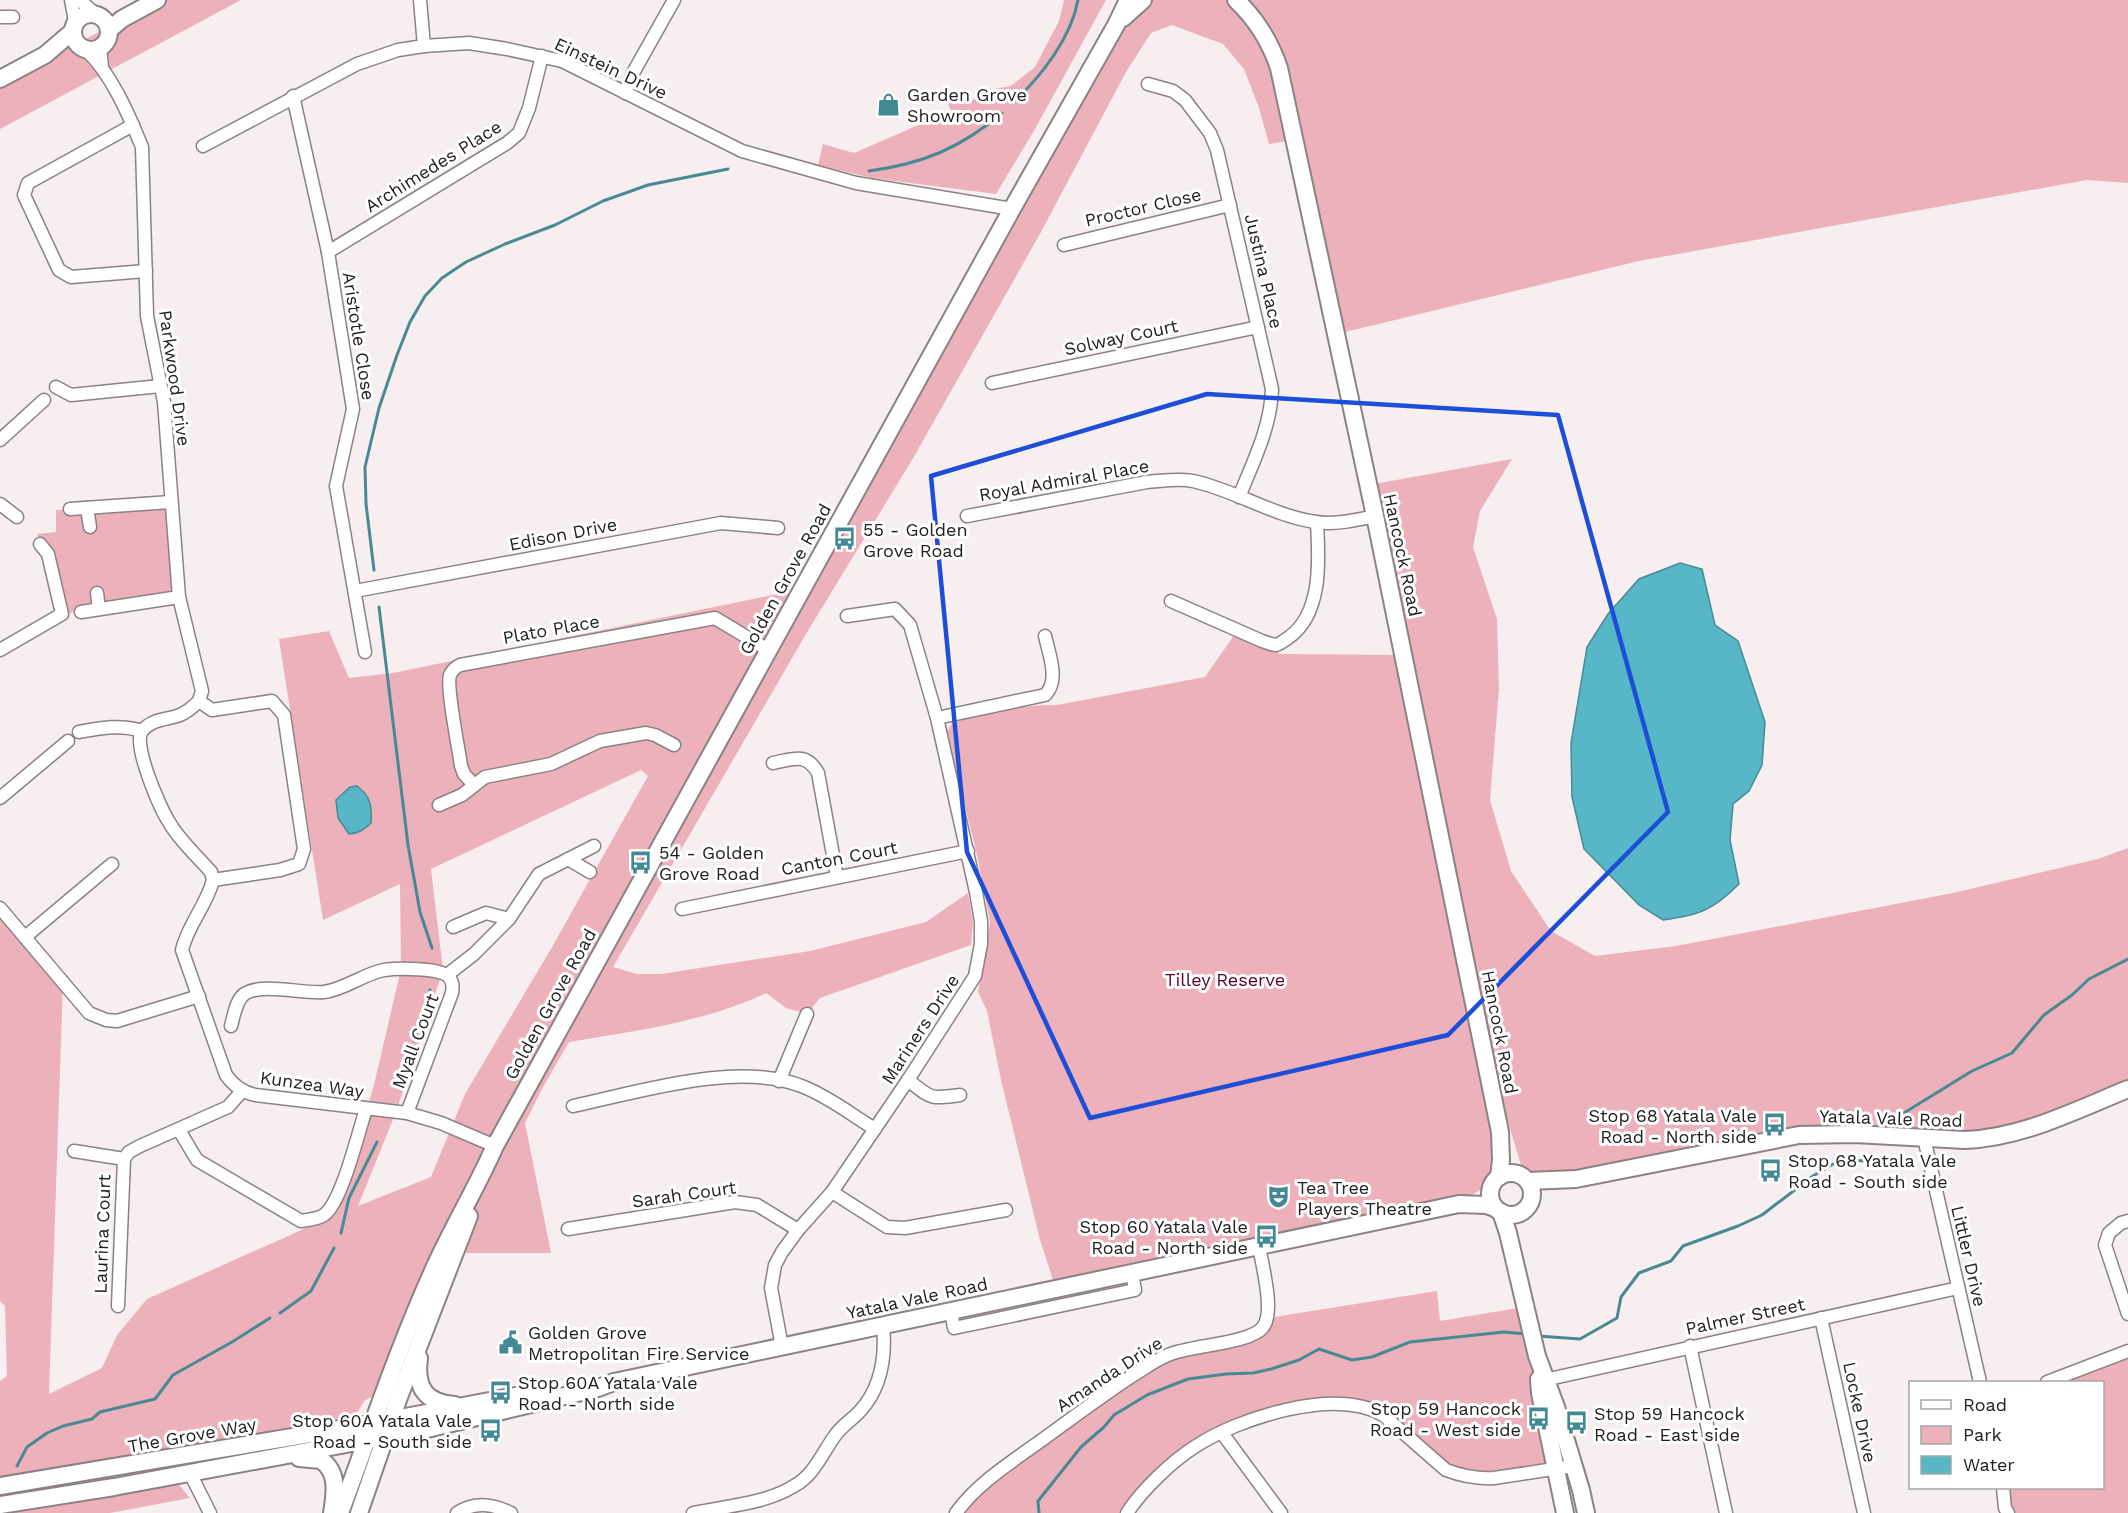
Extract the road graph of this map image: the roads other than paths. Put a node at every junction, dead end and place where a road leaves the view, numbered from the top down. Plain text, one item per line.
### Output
1 (71, 0) edge
2 (80, 0) edge
3 (139, 0) edge
4 (157, 0) edge
5 (420, 0) edge
6 (674, 0) edge
7 (1128, 0) edge
8 (1143, 0) edge
9 (1236, 0) edge
10 (97, 14) junction
11 (1116, 25) junction
12 (109, 30) junction
13 (83, 39) junction
14 (424, 46) junction
15 (542, 56) junction
16 (0, 79) edge
17 (1148, 84) dead end
18 (625, 93) junction
19 (293, 96) junction
20 (133, 125) junction
21 (203, 146) dead end
22 (1230, 205) junction
23 (1012, 209) junction
24 (1064, 245) dead end
25 (328, 252) junction
26 (146, 271) junction
27 (1258, 327) junction
28 (992, 383) dead end
29 (160, 386) junction
30 (56, 387) dead end
31 (44, 400) dead end
32 (0, 440) edge
33 (1239, 497) junction
34 (171, 502) junction
35 (0, 504) edge
36 (87, 508) junction
37 (70, 509) dead end
38 (17, 516) dead end
39 (967, 516) dead end
40 (1375, 516) junction
41 (1317, 523) junction
42 (90, 526) dead end
43 (778, 528) dead end
44 (40, 544) dead end
45 (355, 591) junction
46 (97, 593) dead end
47 (179, 597) junction
48 (1172, 601) dead end
49 (99, 609) junction
50 (81, 612) dead end
51 (848, 616) dead end
52 (1045, 636) dead end
53 (0, 650) edge
54 (768, 650) junction
55 (366, 652) dead end
56 (199, 701) junction
57 (937, 718) junction
58 (142, 731) junction
59 (79, 732) dead end
60 (68, 741) dead end
61 (674, 745) dead end
62 (773, 763) dead end
63 (474, 785) junction
64 (0, 798) edge
65 (439, 805) dead end
66 (594, 846) dead end
67 (968, 851) junction
68 (568, 859) junction
69 (112, 864) dead end
70 (590, 872) dead end
71 (837, 877) junction
72 (213, 880) junction
73 (0, 908) edge
74 (682, 909) dead end
75 (509, 919) junction
76 (453, 927) dead end
77 (25, 938) junction
78 (447, 975) junction
79 (199, 996) junction
80 (807, 1014) dead end
81 (231, 1026) dead end
82 (908, 1080) junction
83 (779, 1081) junction
84 (2128, 1089) edge
85 (242, 1091) junction
86 (960, 1095) dead end
87 (573, 1106) dead end
88 (366, 1109) junction
89 (407, 1113) junction
90 (179, 1130) junction
91 (874, 1130) junction
92 (1500, 1132) junction
93 (1924, 1138) junction
94 (494, 1150) junction
95 (74, 1151) dead end
96 (124, 1159) junction
97 (1524, 1178) junction
98 (1576, 1179) junction
99 (1496, 1181) junction
100 (832, 1192) junction
101 (1459, 1204) junction
102 (1526, 1207) junction
103 (1006, 1210) dead end
104 (1498, 1210) junction
105 (2128, 1221) edge
106 (568, 1229) dead end
107 (798, 1230) junction
108 (1258, 1246) junction
109 (1521, 1286) junction
110 (1958, 1288) junction
111 (118, 1306) dead end
112 (2128, 1314) edge
113 (1821, 1318) junction
114 (883, 1325) junction
115 (421, 1342) junction
116 (1690, 1346) junction
117 (782, 1347) junction
118 (2128, 1351) edge
119 (1543, 1380) junction
120 (1980, 1381) edge
121 (2052, 1381) edge
122 (614, 1382) junction
123 (465, 1405) junction
124 (391, 1420) junction
125 (457, 1423) junction
126 (371, 1431) junction
127 (1222, 1433) junction
128 (386, 1437) junction
129 (376, 1464) junction
130 (226, 1466) junction
131 (1574, 1466) junction
132 (1556, 1469) junction
133 (190, 1473) junction
134 (0, 1486) edge
135 (2002, 1489) edge
136 (0, 1505) edge
137 (210, 1513) edge
138 (332, 1513) edge
139 (340, 1513) edge
140 (359, 1513) edge
141 (458, 1513) edge
142 (511, 1513) edge
143 (693, 1513) edge
144 (956, 1513) edge
145 (1127, 1513) edge
146 (1281, 1513) edge
147 (1565, 1513) edge
148 (1586, 1513) edge
149 (1726, 1513) edge
150 (1864, 1513) edge
151 (2008, 1513) edge

1 - 13 street
2 - 10 street
3 - 10 main road
4 - 12 main road
5 - 14 street
6 - 18 street
7 - 11 main road, Golden Grove Road
8 - 11 main road, Golden Grove Road
9 - 40 main road, Hancock Road
10 - 12 main road
10 - 13 main road
11 - 23 main road, Golden Grove Road
12 - 13 main road
13 - 16 main road
13 - 20 street, Parkwood Drive
14 - 15 street, Einstein Drive
14 - 19 street, Einstein Drive
15 - 18 street, Einstein Drive
15 - 25 street, Archimedes Place
17 - 22 street, Justina Place
18 - 23 street, Einstein Drive
19 - 21 street, Einstein Drive
19 - 25 street, Aristotle Close
20 - 26 street, Parkwood Drive
20 - 26 street
22 - 24 street, Proctor Close
22 - 27 street, Justina Place
23 - 54 main road, Golden Grove Road
25 - 45 street, Aristotle Close
26 - 29 street, Parkwood Drive
27 - 28 street, Solway Court
27 - 33 street, Justina Place
29 - 30 street
29 - 34 street, Parkwood Drive
31 - 32 street
33 - 39 street, Royal Admiral Place
33 - 41 street, Royal Admiral Place
34 - 36 street
34 - 47 street, Parkwood Drive
35 - 38 street
36 - 37 street
36 - 42 street
40 - 41 street, Royal Admiral Place
40 - 92 main road, Hancock Road
41 - 48 street
43 - 45 street, Edison Drive
44 - 53 street
45 - 55 street, Aristotle Close
46 - 49 street
47 - 49 street
47 - 56 street, Parkwood Drive
49 - 50 street
51 - 57 street, Mariners Drive
52 - 57 street
54 - 63 street, Plato Place
54 - 94 main road, Golden Grove Road
56 - 58 street
56 - 72 street
57 - 67 street, Mariners Drive
58 - 59 street
58 - 72 street
60 - 64 street
61 - 63 street
62 - 71 street
63 - 65 street
66 - 68 street
67 - 71 street, Canton Court
67 - 82 street, Mariners Drive
68 - 70 street
68 - 75 street
69 - 77 street
71 - 74 street, Canton Court
72 - 79 street, Kunzea Way
73 - 77 street
75 - 76 street
75 - 78 street
77 - 79 street
78 - 81 street, Myall Court
78 - 89 street, Myall Court
79 - 85 street, Kunzea Way
80 - 83 street
82 - 86 street
82 - 91 street, Mariners Drive
83 - 87 street
83 - 91 street
84 - 93 main road, Yatala Vale Road
85 - 88 street, Kunzea Way
85 - 90 street, Laurina Court
88 - 89 street, Kunzea Way
88 - 90 street
89 - 94 street, Kunzea Way
90 - 96 street, Laurina Court
91 - 100 street, Mariners Drive
92 - 97 main road, Hancock Road
92 - 99 main road, Hancock Road
93 - 98 main road, Yatala Vale Road
93 - 110 street, Littler Drive
94 - 115 main road, Golden Grove Road
94 - 126 main road, Golden Grove Road
95 - 96 street
96 - 111 street, Laurina Court
97 - 98 main road, Yatala Vale Road
97 - 99 main road
97 - 102 main road
98 - 102 main road, Yatala Vale Road
99 - 101 main road, Yatala Vale Road
99 - 104 main road
100 - 103 street
100 - 107 street, Mariners Drive
101 - 104 main road, Yatala Vale Road
101 - 108 main road, Yatala Vale Road
102 - 104 main road
102 - 109 main road
104 - 109 main road
105 - 112 street
106 - 107 street, Sarah Court
107 - 117 street, Mariners Drive
108 - 114 main road, Yatala Vale Road
108 - 144 street, Amanda Drive
109 - 119 main road
110 - 113 street, Palmer Street
110 - 120 street, Littler Drive
113 - 116 street, Palmer Street
113 - 150 street, Locke Drive
114 - 117 main road, Yatala Vale Road
114 - 143 street
115 - 123 main road
115 - 124 main road, Golden Grove Road
116 - 119 street, Palmer Street
116 - 149 street
117 - 122 main road, Yatala Vale Road
118 - 121 street
119 - 131 main road
119 - 132 main road
122 - 123 main road
122 - 125 main road, Yatala Vale Road
123 - 124 main road
124 - 126 main road, The Grove Way
124 - 128 main road, Golden Grove Road
125 - 128 main road, Yatala Vale Road
125 - 129 main road
126 - 128 main road, The Grove Way
126 - 130 main road, The Grove Way
126 - 134 main road, The Grove Way
126 - 139 main road, Golden Grove Road
127 - 132 street
127 - 145 street
127 - 146 street
128 - 129 main road, Golden Grove Road
129 - 140 main road, Golden Grove Road
130 - 133 main road, The Grove Way
130 - 138 main road
131 - 132 street
131 - 148 main road
132 - 147 main road
133 - 136 main road, The Grove Way
133 - 137 street
135 - 151 street
141 - 142 street

